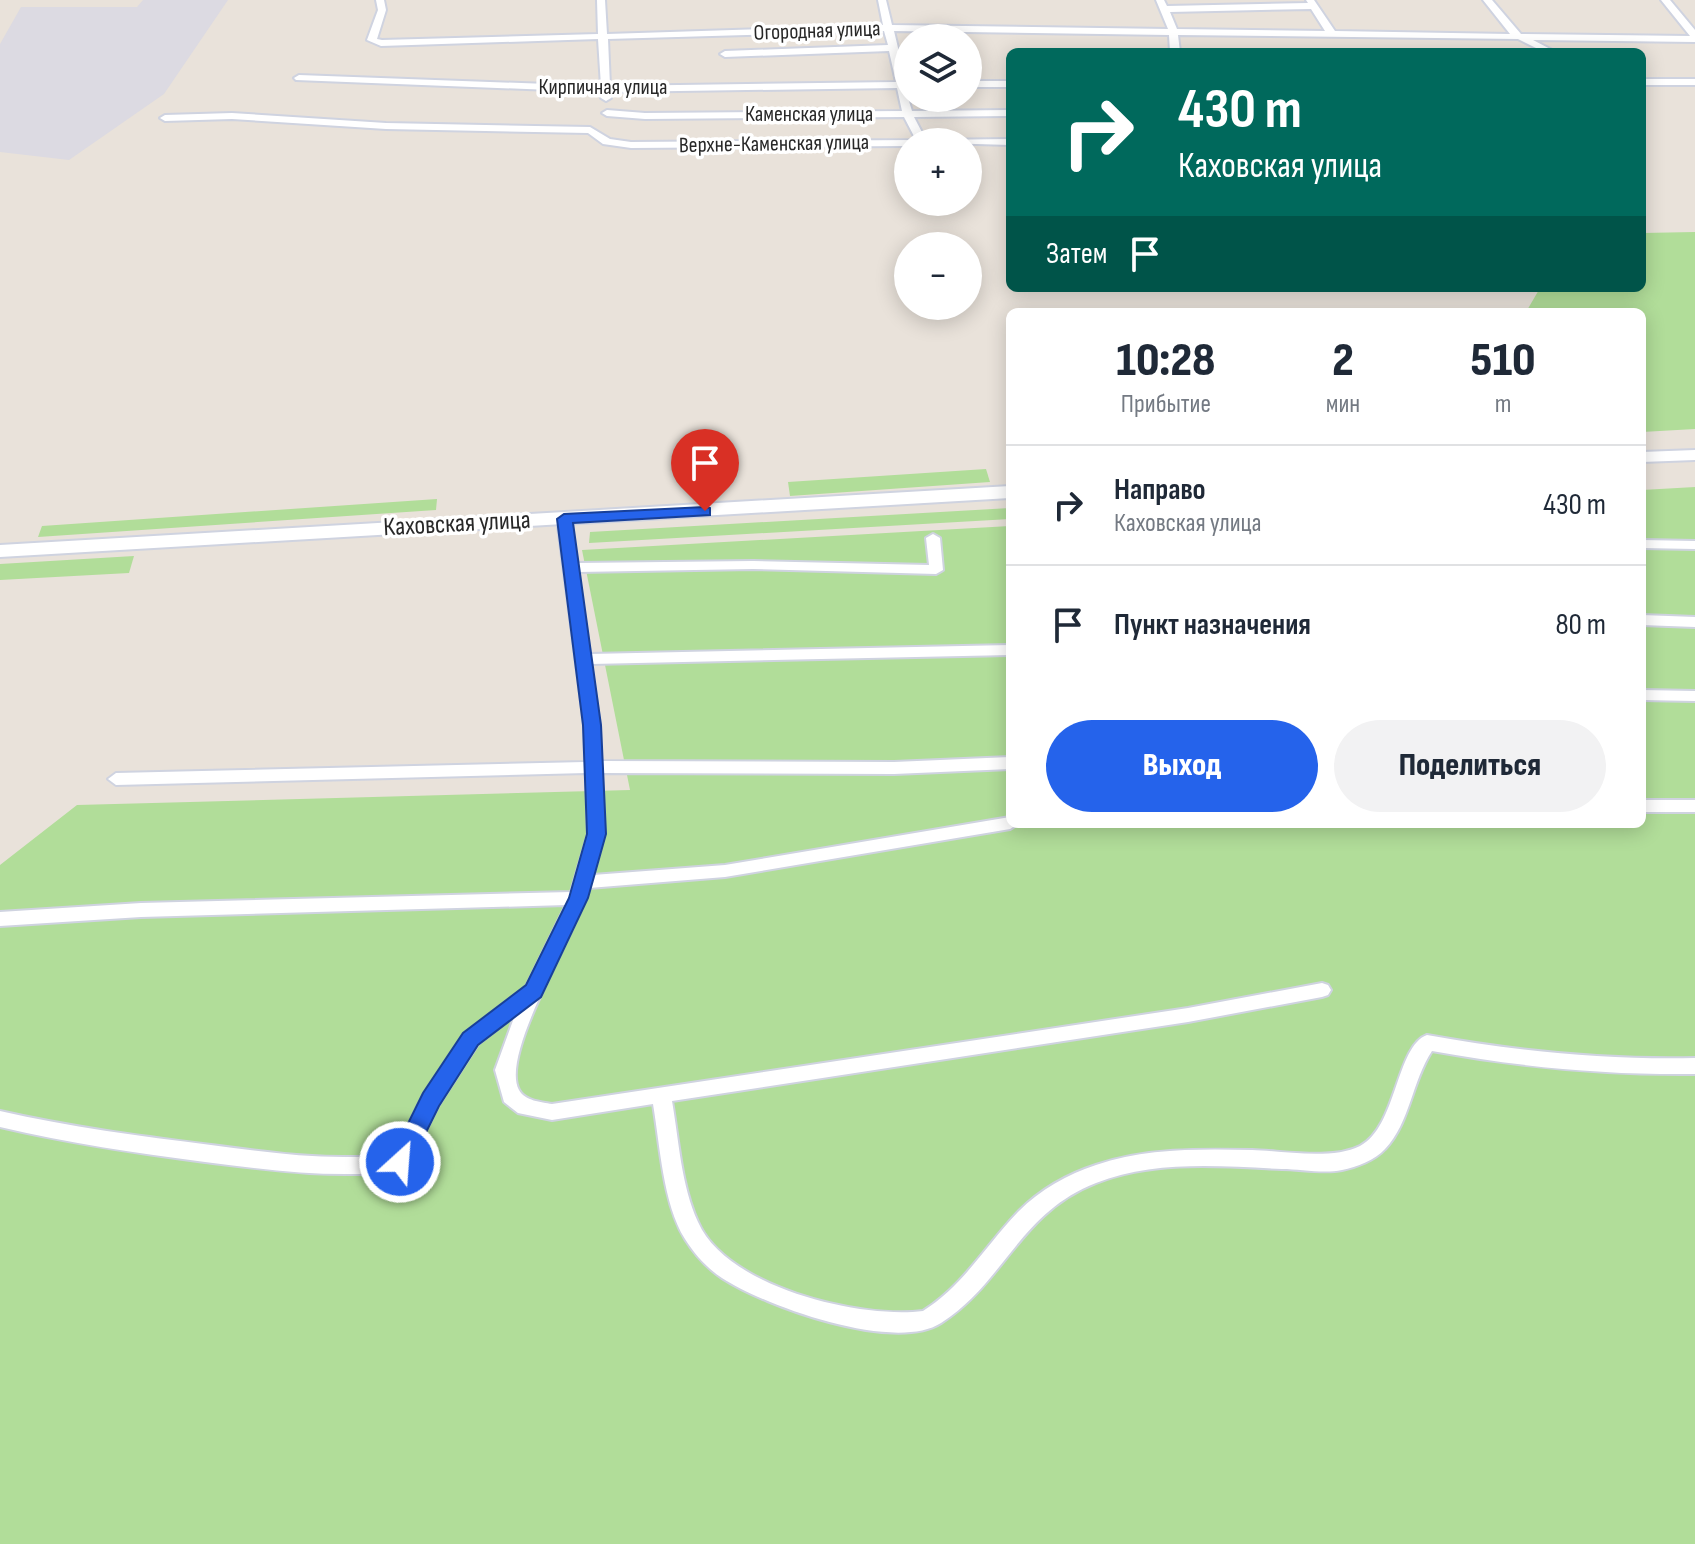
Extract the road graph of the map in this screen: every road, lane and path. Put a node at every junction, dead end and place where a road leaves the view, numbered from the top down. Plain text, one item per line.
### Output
1 (380, 0) edge
2 (601, 0) edge
3 (882, 0) edge
4 (1487, 0) edge
5 (1665, 0) edge
6 (1312, 3) edge
7 (1162, 4) edge
8 (888, 28) junction
9 (1173, 34) junction
10 (1516, 35) junction
11 (1333, 36) junction
12 (601, 37) junction
13 (1695, 38) edge
14 (891, 48) junction
15 (1175, 48) edge
16 (1543, 48) edge
17 (725, 54) dead end
18 (894, 57) edge
19 (299, 78) dead end
20 (1646, 82) edge
21 (1695, 82) edge
22 (982, 84) edge
23 (1006, 84) edge
24 (894, 85) edge
25 (606, 89) junction
26 (607, 113) junction
27 (1006, 113) edge
28 (908, 114) junction
29 (165, 118) dead end
30 (915, 128) edge
31 (590, 130) junction
32 (894, 141) edge
33 (982, 142) edge
34 (1006, 142) edge
35 (1695, 455) edge
36 (1646, 457) edge
37 (1006, 492) edge
38 (564, 519) junction
39 (933, 538) dead end
40 (1646, 544) edge
41 (1695, 545) edge
42 (0, 551) edge
43 (569, 568) junction
44 (1646, 620) edge
45 (1695, 622) edge
46 (1006, 650) edge
47 (583, 659) junction
48 (1646, 695) edge
49 (1695, 696) edge
50 (1006, 763) edge
51 (595, 767) junction
52 (116, 779) dead end
53 (1646, 806) edge
54 (1695, 806) edge
55 (1006, 824) edge
56 (580, 890) junction
57 (0, 919) edge
58 (1322, 990) dead end
59 (533, 991) junction
60 (1695, 1066) edge
61 (661, 1095) junction
62 (0, 1119) edge

1 - 12 street, Огородная улица
2 - 12 street
3 - 8 street
4 - 10 street
5 - 13 street
6 - 7 street
6 - 11 street
7 - 9 street
8 - 9 street, Огородная улица
8 - 12 street, Огородная улица
8 - 14 street
9 - 11 street, Огородная улица
9 - 15 street
10 - 11 street, Огородная улица
10 - 13 street, Огородная улица
10 - 16 street
12 - 25 street
14 - 17 street
14 - 18 street
19 - 25 street, Кирпичная улица
20 - 21 street
22 - 23 street
24 - 25 street, Кирпичная улица
25 - 26 street
26 - 28 street, Каменская улица
26 - 31 street
27 - 28 street, Каменская улица
28 - 30 street
29 - 31 street
31 - 32 street, Верхне-Каменская улица
33 - 34 street, Верхне-Каменская улица
35 - 36 main road
37 - 38 main road, Каховская улица
38 - 42 main road, Каховская улица
38 - 43 street
39 - 43 street
40 - 41 street
43 - 47 street
44 - 45 street
46 - 47 street
47 - 51 street
48 - 49 street
50 - 51 street
51 - 52 street
51 - 56 street
53 - 54 street
55 - 56 street
56 - 57 street
56 - 59 street
58 - 61 street
59 - 61 street
59 - 62 street
60 - 61 street

